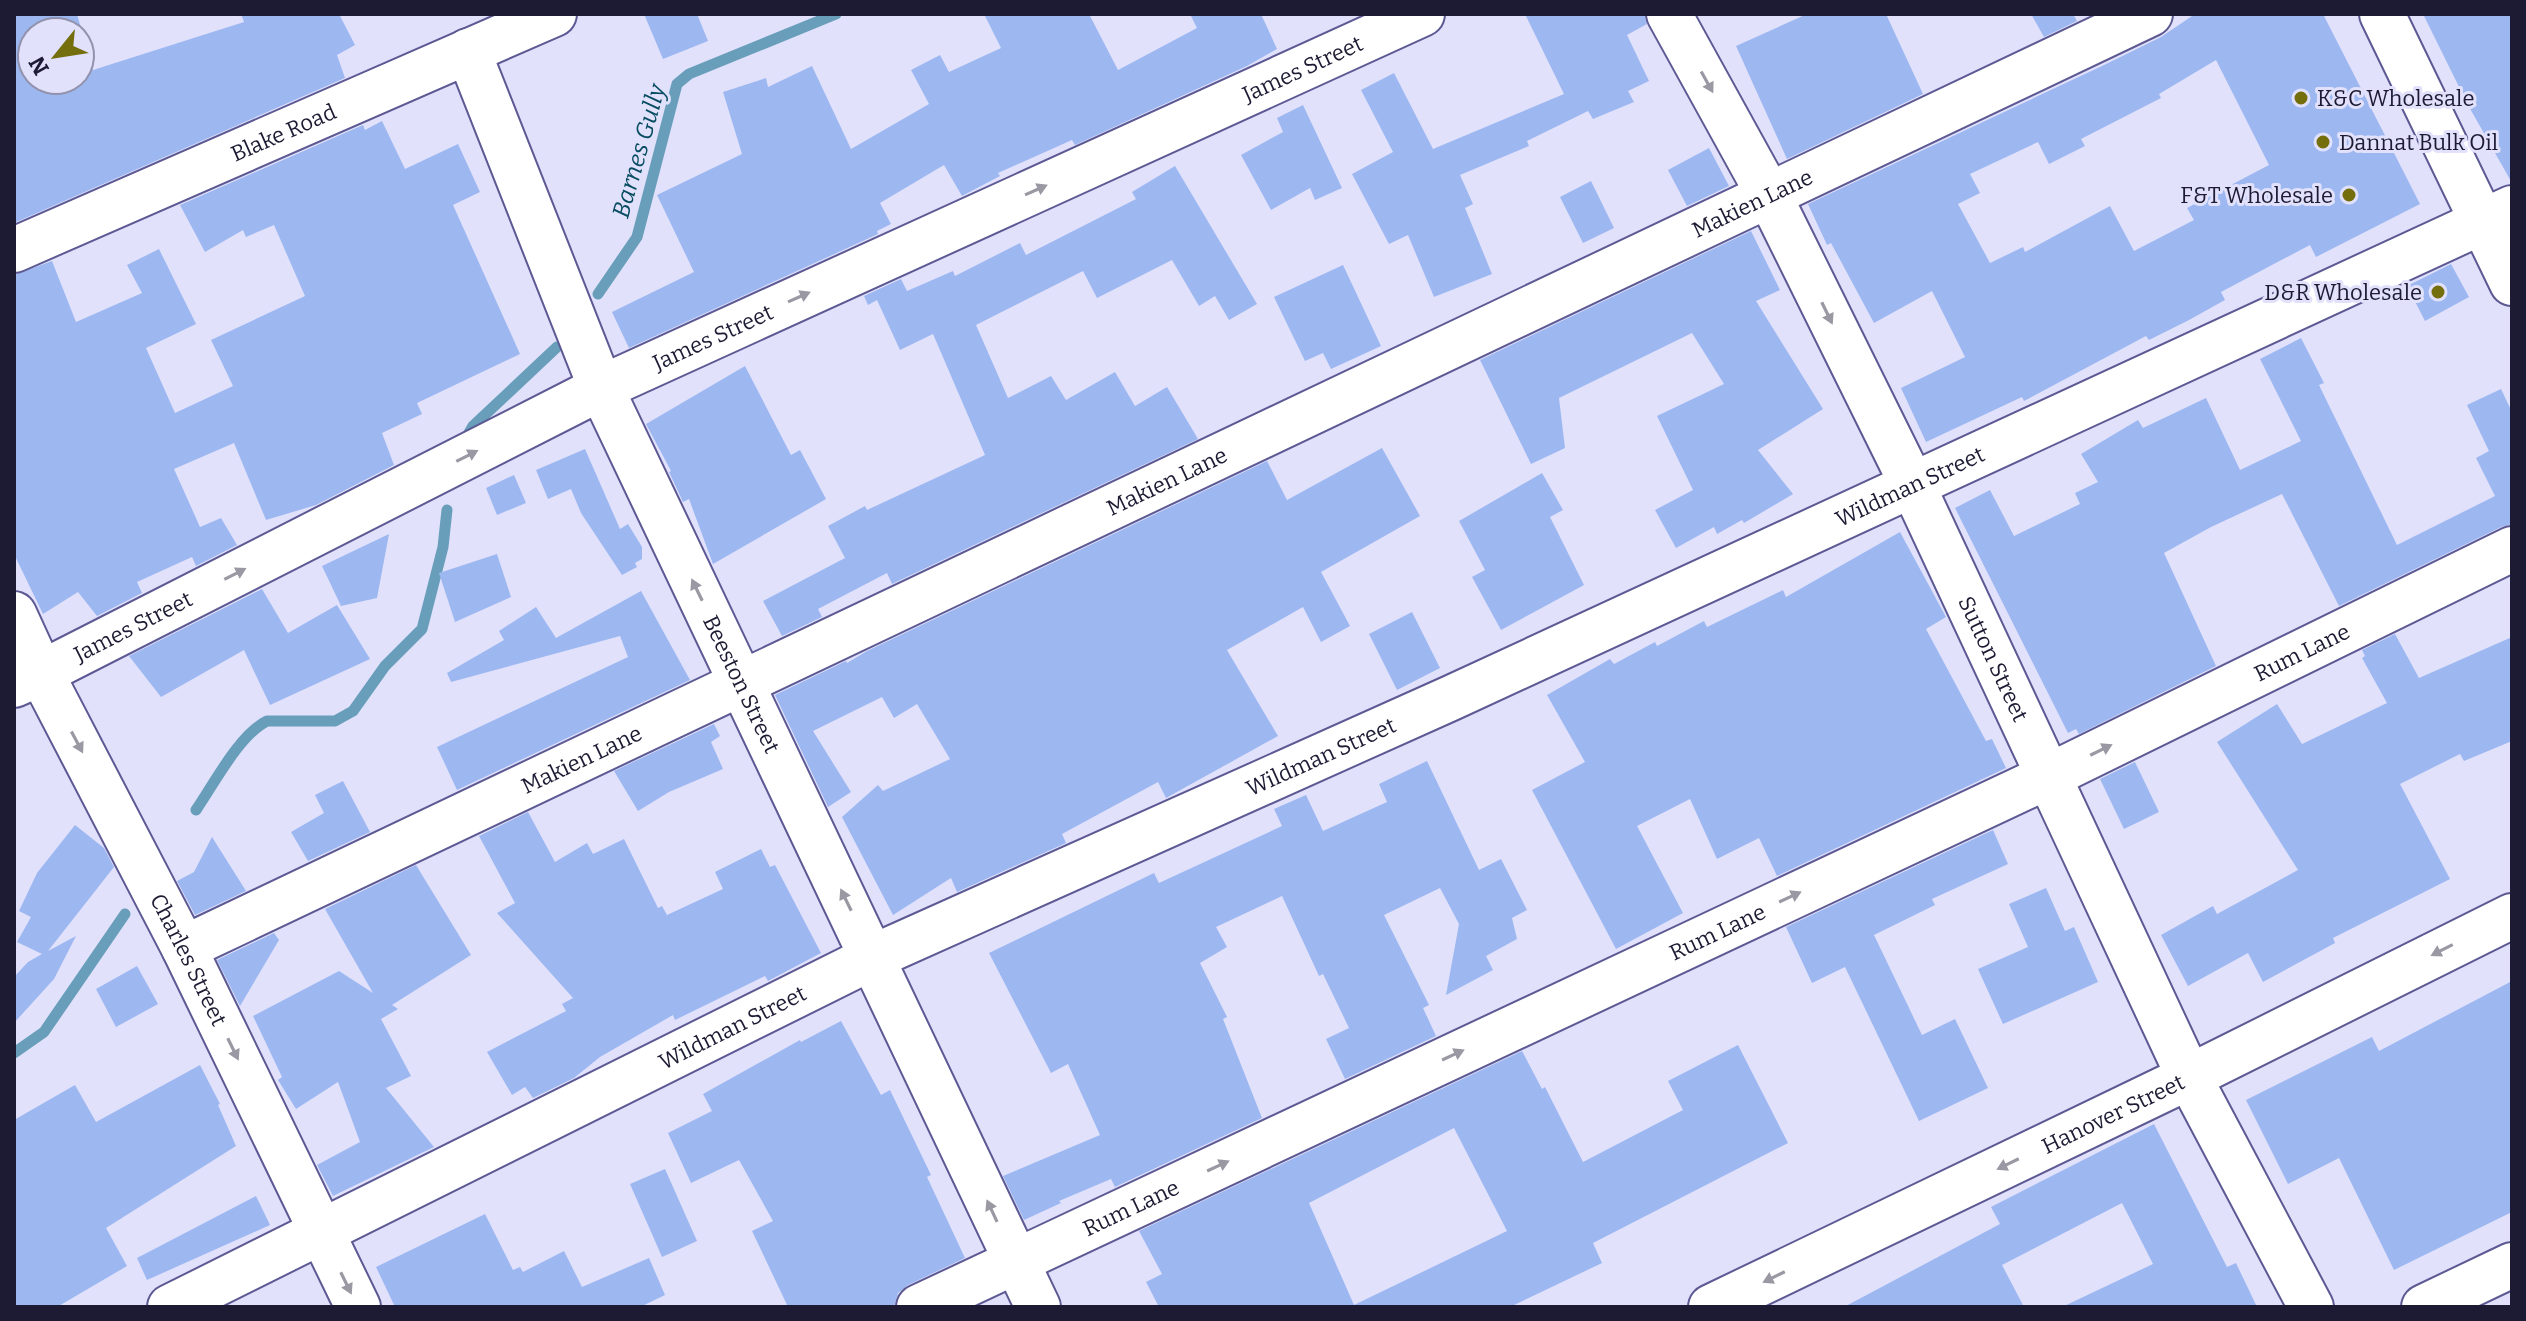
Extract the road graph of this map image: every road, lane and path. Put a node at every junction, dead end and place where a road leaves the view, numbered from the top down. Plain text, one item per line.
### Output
1 (554, 14) edge
2 (1422, 14) edge
3 (1669, 14) edge
4 (2150, 14) edge
5 (2382, 14) edge
6 (468, 51) junction
7 (1770, 197) junction
8 (2496, 215) edge
9 (14, 250) edge
10 (2512, 283) edge
11 (601, 388) junction
12 (1912, 484) junction
13 (2512, 549) edge
14 (14, 614) edge
15 (28, 679) edge
16 (742, 683) junction
17 (2049, 776) junction
18 (2512, 916) edge
19 (184, 948) junction
20 (873, 957) junction
21 (2189, 1077) junction
22 (322, 1232) junction
23 (1015, 1261) junction
24 (2512, 1265) edge
25 (170, 1307) edge
26 (358, 1307) edge
27 (919, 1307) edge
28 (1038, 1307) edge
29 (1711, 1307) edge
30 (2311, 1307) edge
31 (2424, 1307) edge

1 - 6 street, Blake Road
11 -> 2 street, James Street
3 -> 7 street, Sutton Street
4 - 7 street, Makien Lane
5 - 8 street
6 - 9 street, Blake Road
6 - 11 street, Beeston Street
7 -> 12 street, Sutton Street
7 - 16 street, Makien Lane
8 - 10 street
8 - 12 street, Wildman Street
15 -> 11 street, James Street
16 -> 11 street, Beeston Street
12 - 17 street, Sutton Street
12 - 20 street, Wildman Street
17 -> 13 street, Rum Lane
14 - 15 street, Charles Street
15 -> 19 street, Charles Street
16 - 19 street, Makien Lane
20 -> 16 street, Beeston Street
17 - 21 street, Sutton Street
23 -> 17 street, Rum Lane
18 -> 21 street, Hanover Street
19 -> 22 street, Charles Street
20 - 22 street, Wildman Street
23 -> 20 street, Beeston Street
21 -> 29 street, Hanover Street
21 - 30 street, Sutton Street
22 - 25 street, Wildman Street
22 -> 26 street, Charles Street
23 - 27 street, Rum Lane
23 - 28 street, Beeston Street
24 - 31 street

